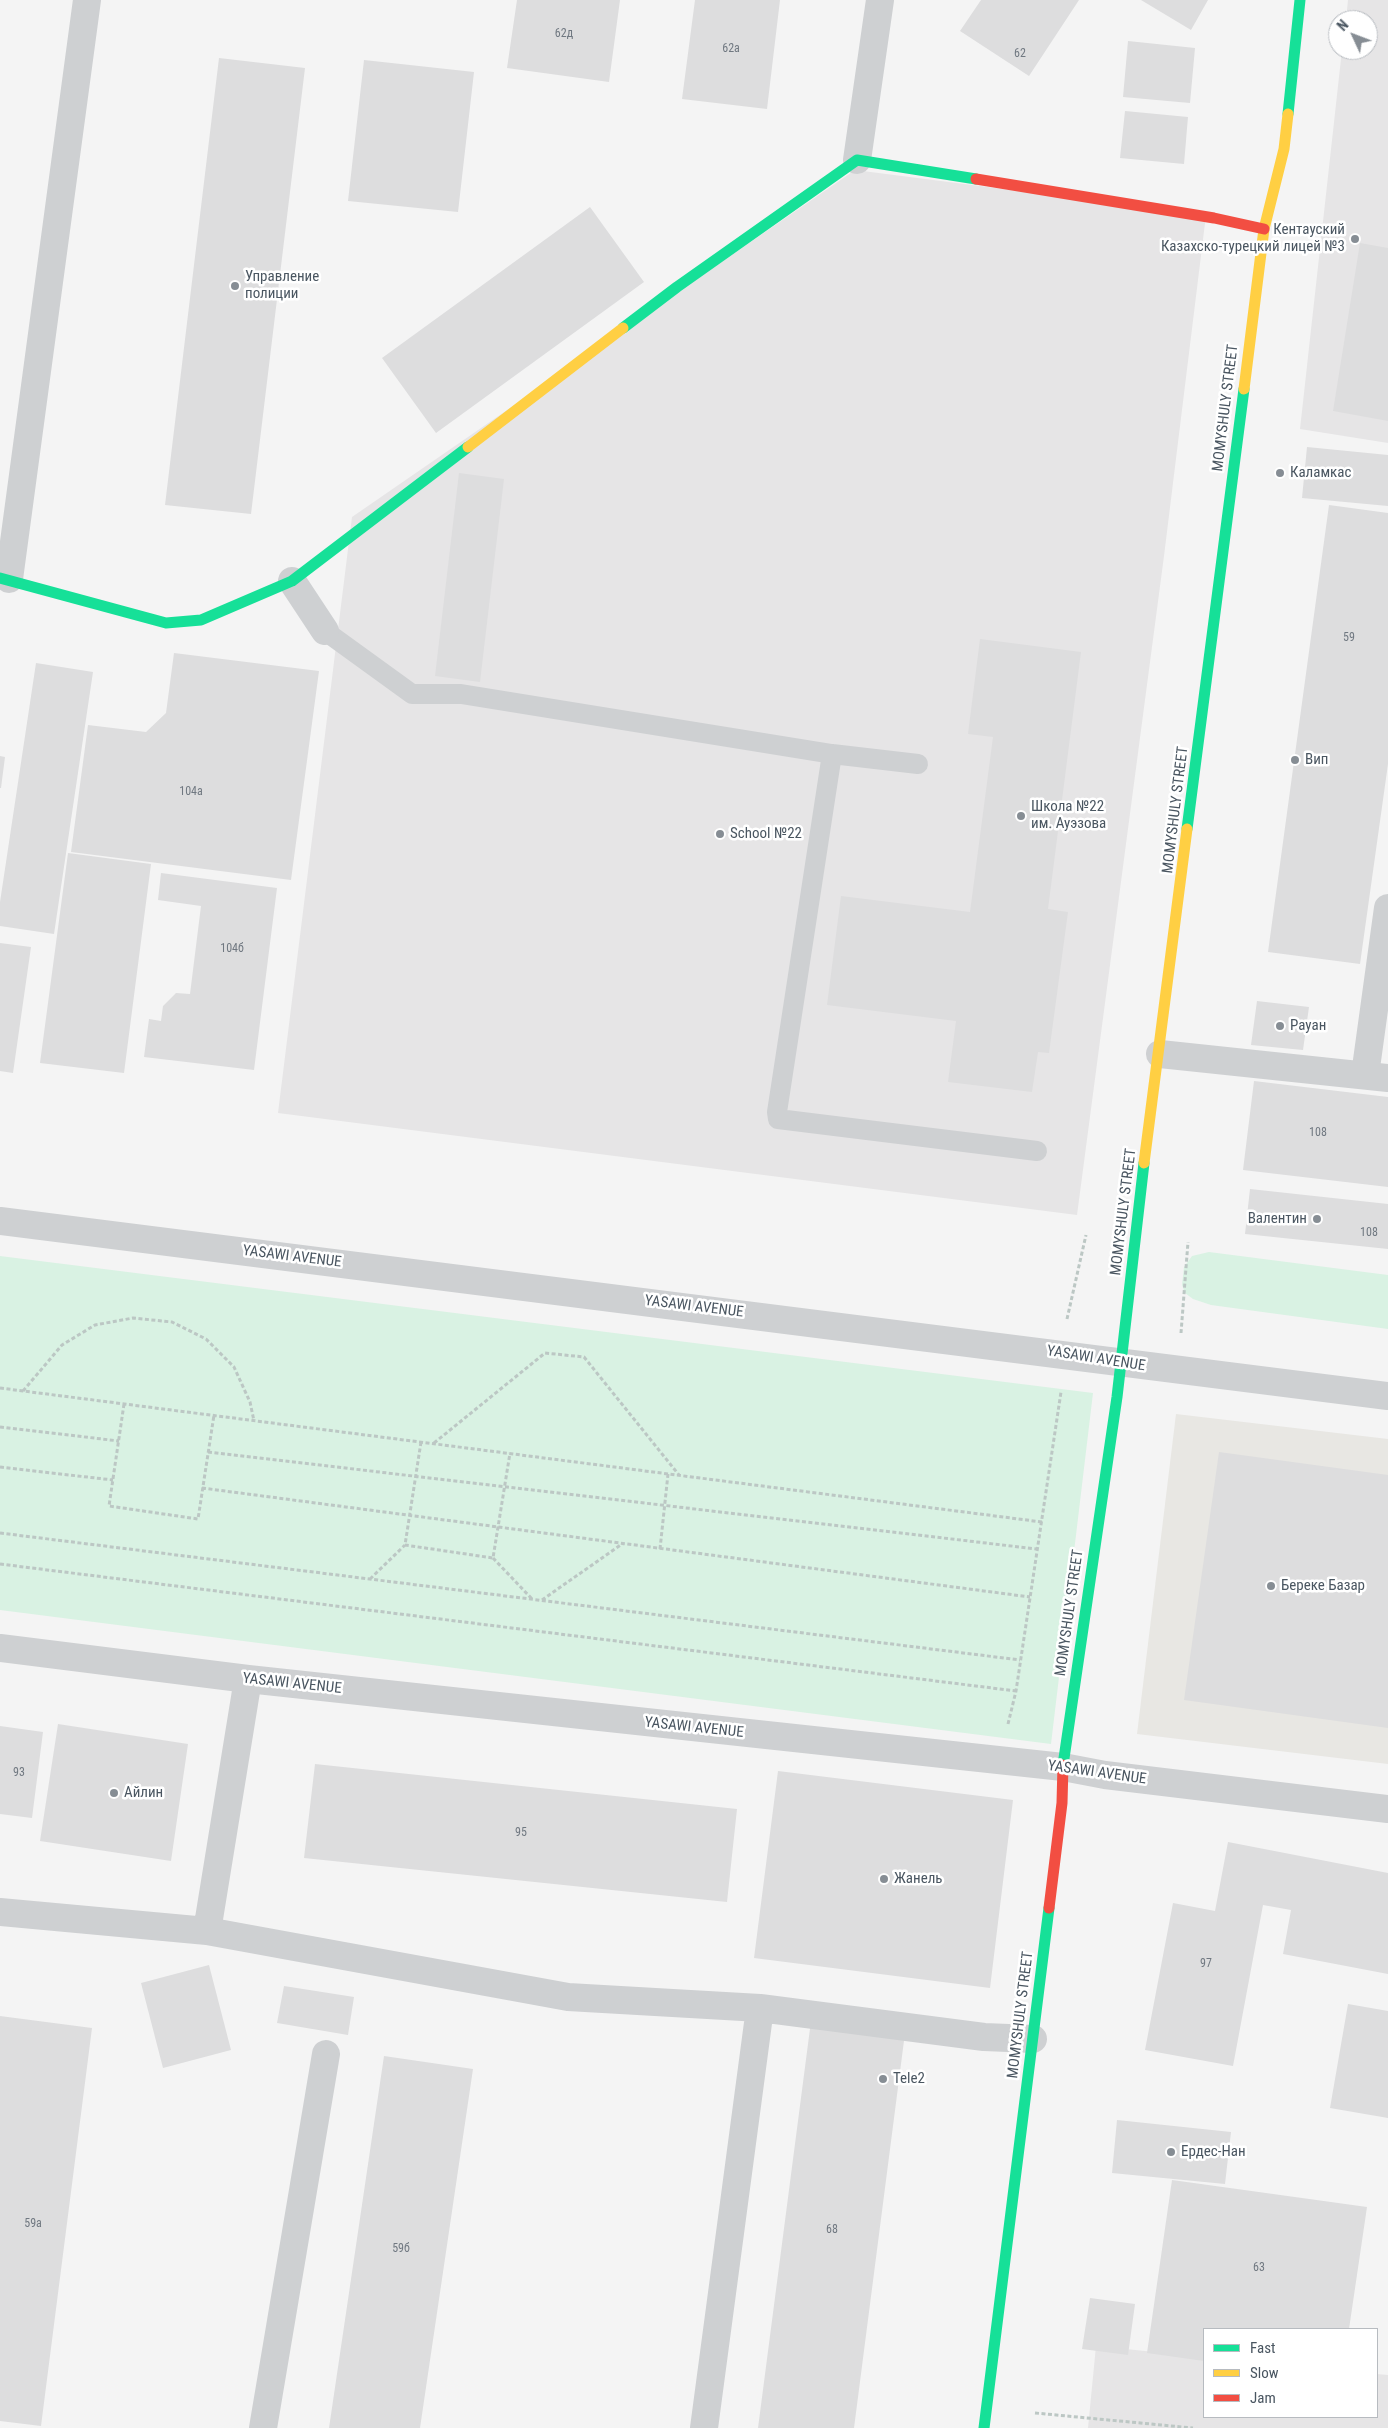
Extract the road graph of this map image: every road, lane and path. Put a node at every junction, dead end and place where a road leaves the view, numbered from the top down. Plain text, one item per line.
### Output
1 (87, 0) edge
2 (880, 0) edge
3 (1300, 0) edge
4 (856, 160) junction
5 (1264, 229) junction
6 (4, 578) edge
7 (292, 581) junction
8 (325, 631) joint
9 (832, 754) junction
10 (918, 764) dead end
11 (1388, 908) edge
12 (1160, 1054) junction
13 (1377, 1076) edge
14 (1037, 1151) dead end
15 (0, 1221) edge
16 (1086, 1235) dead end
17 (1188, 1242) dead end
18 (1059, 1352) junction
19 (1120, 1363) junction
20 (1178, 1371) junction
21 (0, 1388) edge
22 (23, 1391) junction
23 (1388, 1396) edge
24 (124, 1404) junction
25 (214, 1415) junction
26 (254, 1421) junction
27 (0, 1427) edge
28 (119, 1440) junction
29 (421, 1442) junction
30 (433, 1443) junction
31 (208, 1452) junction
32 (510, 1453) junction
33 (0, 1467) edge
34 (668, 1474) junction
35 (679, 1475) junction
36 (416, 1476) junction
37 (113, 1480) junction
38 (505, 1487) junction
39 (202, 1488) junction
40 (665, 1506) junction
41 (409, 1515) junction
42 (1042, 1522) junction
43 (498, 1527) junction
44 (0, 1533) edge
45 (622, 1544) junction
46 (405, 1545) junction
47 (660, 1549) junction
48 (1037, 1549) junction
49 (493, 1558) junction
50 (0, 1564) edge
51 (370, 1579) junction
52 (1030, 1597) junction
53 (533, 1600) junction
54 (542, 1601) junction
55 (0, 1648) edge
56 (1020, 1660) junction
57 (248, 1679) junction
58 (1016, 1691) junction
59 (1000, 1761) junction
60 (1063, 1767) junction
61 (1388, 1810) edge
62 (0, 1912) edge
63 (208, 1931) junction
64 (760, 2008) junction
65 (1034, 2039) junction
66 (326, 2054) dead end
67 (1035, 2413) dead end
68 (263, 2428) edge
69 (704, 2428) edge
70 (984, 2428) edge
71 (1193, 2428) edge

1 - 6 street
2 - 4 street
3 - 5 street, MOMYSHULY STREET
4 - 5 street
4 - 7 street
5 - 12 street, MOMYSHULY STREET
6 - 7 street
7 - 8 street
8 - 9 lane
9 - 10 lane
9 - 14 lane
11 - 13 street
12 - 13 street
12 - 19 street, MOMYSHULY STREET
15 - 18 street, YASAWI AVENUE
16 - 18 path
17 - 20 path
18 - 19 street, YASAWI AVENUE
18 - 42 path
19 - 20 street, YASAWI AVENUE
19 - 60 street, MOMYSHULY STREET
20 - 23 street, YASAWI AVENUE
21 - 22 path
22 - 24 path
22 - 26 path
24 - 25 path
24 - 28 path
25 - 26 path
25 - 31 path
26 - 29 path
27 - 28 path
28 - 37 path
29 - 30 path
29 - 36 path
30 - 32 path
30 - 35 path
31 - 36 path
31 - 39 path
32 - 34 path
32 - 38 path
33 - 37 path
34 - 35 path
34 - 40 path
35 - 42 path
36 - 38 path
36 - 41 path
37 - 39 path
38 - 40 path
38 - 43 path
39 - 41 path
40 - 47 path
40 - 48 path
41 - 43 path
41 - 46 path
42 - 48 path
43 - 45 path
43 - 49 path
44 - 51 path
45 - 47 path
45 - 54 path
46 - 49 path
46 - 51 path
47 - 52 path
48 - 52 path
49 - 53 path
50 - 58 path
51 - 53 path
52 - 56 path
53 - 54 path
54 - 56 path
55 - 57 street, YASAWI AVENUE
56 - 58 path
57 - 59 street, YASAWI AVENUE
57 - 63 street
58 - 59 path
59 - 60 street, YASAWI AVENUE
60 - 61 street, YASAWI AVENUE
60 - 65 street, MOMYSHULY STREET
62 - 63 street
63 - 64 street
64 - 65 street
64 - 69 street
65 - 70 street, MOMYSHULY STREET
66 - 68 street
67 - 71 path

